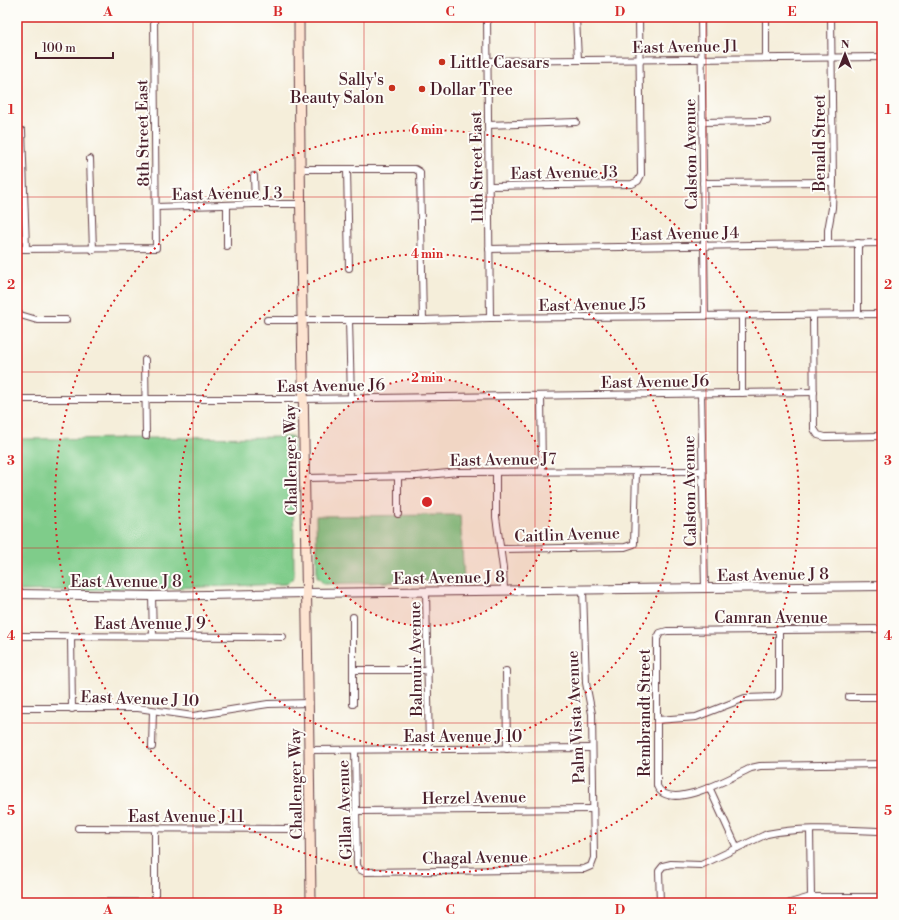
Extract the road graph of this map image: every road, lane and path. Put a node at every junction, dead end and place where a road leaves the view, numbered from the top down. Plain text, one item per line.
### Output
1 (154, 17) edge
2 (299, 17) edge
3 (487, 17) edge
4 (576, 17) edge
5 (639, 17) edge
6 (701, 17) edge
7 (766, 17) edge
8 (831, 17) edge
9 (882, 57) edge
10 (766, 58) junction
11 (832, 58) junction
12 (640, 59) junction
13 (702, 59) junction
14 (578, 60) junction
15 (488, 61) junction
16 (767, 121) dead end
17 (576, 122) dead end
18 (702, 122) junction
19 (488, 125) junction
20 (20, 131) edge
21 (90, 159) dead end
22 (300, 169) junction
23 (347, 169) junction
24 (254, 176) dead end
25 (833, 182) junction
26 (703, 183) junction
27 (489, 186) junction
28 (20, 192) edge
29 (255, 204) junction
30 (299, 204) junction
31 (227, 205) junction
32 (156, 207) junction
33 (858, 243) junction
34 (882, 243) edge
35 (828, 244) junction
36 (704, 245) junction
37 (227, 246) dead end
38 (17, 249) edge
39 (26, 249) junction
40 (489, 249) junction
41 (93, 250) junction
42 (349, 268) dead end
43 (17, 314) edge
44 (858, 314) junction
45 (882, 314) edge
46 (705, 315) junction
47 (813, 315) junction
48 (742, 316) junction
49 (490, 318) junction
50 (66, 320) dead end
51 (267, 320) dead end
52 (302, 320) junction
53 (349, 320) junction
54 (423, 320) junction
55 (145, 360) dead end
56 (814, 392) junction
57 (742, 393) junction
58 (701, 394) junction
59 (542, 396) junction
60 (351, 398) junction
61 (17, 399) edge
62 (146, 399) junction
63 (303, 399) junction
64 (146, 436) dead end
65 (882, 436) edge
66 (542, 471) junction
67 (701, 471) junction
68 (496, 472) junction
69 (636, 472) junction
70 (398, 476) junction
71 (306, 478) junction
72 (398, 514) dead end
73 (501, 549) junction
74 (882, 586) edge
75 (705, 588) junction
76 (504, 590) junction
77 (583, 590) junction
78 (426, 592) junction
79 (306, 593) junction
80 (17, 594) edge
81 (152, 596) junction
82 (353, 617) dead end
83 (882, 629) edge
84 (779, 630) junction
85 (660, 633) joint
86 (17, 636) edge
87 (71, 636) junction
88 (153, 636) junction
89 (283, 637) dead end
90 (353, 670) junction
91 (428, 670) junction
92 (506, 671) dead end
93 (849, 697) dead end
94 (882, 697) edge
95 (309, 703) junction
96 (353, 704) dead end
97 (17, 708) edge
98 (72, 709) junction
99 (153, 710) junction
100 (658, 720) junction
101 (152, 747) dead end
102 (592, 748) junction
103 (429, 749) junction
104 (507, 749) junction
105 (310, 750) junction
106 (355, 750) junction
107 (882, 764) edge
108 (709, 788) junction
109 (592, 809) junction
110 (356, 811) junction
111 (78, 828) dead end
112 (155, 828) junction
113 (294, 829) dead end
114 (810, 830) junction
115 (882, 831) edge
116 (737, 848) junction
117 (591, 866) joint
118 (359, 869) joint
119 (811, 897) junction
120 (882, 897) edge
121 (77, 902) edge
122 (155, 903) edge
123 (215, 903) edge
124 (311, 903) edge
125 (660, 903) edge
126 (790, 903) edge

1 - 32 street, 8th Street East
2 - 22 main road, Challenger Way
3 - 15 street, 11th Street East
4 - 14 street
5 - 12 street
6 - 13 street, Calston Avenue
7 - 10 street
8 - 11 street, Benald Street
9 - 11 street, East Avenue J1
10 - 11 street, East Avenue J1
10 - 13 street, East Avenue J1
11 - 25 street, Benald Street
12 - 13 street, East Avenue J1
12 - 14 street, East Avenue J1
12 - 27 street, East Avenue J3
13 - 18 street, Calston Avenue
14 - 15 street, East Avenue J1
15 - 19 street, 11th Street East
16 - 18 street
17 - 19 street
18 - 26 street, Calston Avenue
19 - 27 street, 11th Street East
20 - 28 street
21 - 41 street
22 - 23 street, East Avenue J 3
22 - 30 main road, Challenger Way
23 - 42 street
23 - 54 street, East Avenue J 3
24 - 29 street
25 - 26 street
25 - 35 street, Benald Street
26 - 36 street, Calston Avenue
27 - 40 street, 11th Street East
28 - 39 street
29 - 30 street, East Avenue J 3
29 - 31 street, East Avenue J 3
30 - 52 main road, Challenger Way
31 - 32 street, East Avenue J 3
31 - 37 street
32 - 41 street, 8th Street East
33 - 34 street, East Avenue J4
33 - 35 street, East Avenue J4
33 - 44 street
35 - 36 street, East Avenue J4
36 - 40 street, East Avenue J4
36 - 46 street, Calston Avenue
38 - 39 street
39 - 41 street
40 - 49 street, 11th Street East
43 - 50 street
44 - 45 street, East Avenue J5
44 - 47 street, East Avenue J5
46 - 48 street, East Avenue J5
46 - 49 street, East Avenue J5
47 - 48 street, East Avenue J5
47 - 56 street
48 - 57 street
49 - 54 street, East Avenue J5
51 - 52 street, East Avenue J5
52 - 53 street, East Avenue J5
52 - 63 main road, Challenger Way
53 - 54 street, East Avenue J5
53 - 60 street
55 - 62 street
56 - 57 street, East Avenue J6
56 - 65 street
57 - 58 street, East Avenue J6
58 - 59 street, East Avenue J6
58 - 67 street, Calston Avenue
59 - 60 street, East Avenue J6
59 - 66 street
60 - 63 street, East Avenue J6
61 - 62 street, East Avenue J6
62 - 63 street, East Avenue J6
62 - 64 street
63 - 71 main road, Challenger Way
66 - 68 street, East Avenue J7
66 - 69 street, East Avenue J7
67 - 69 street, East Avenue J7
67 - 75 street, Calston Avenue
68 - 70 street, East Avenue J7
68 - 73 street
69 - 73 street, Caitlin Avenue
70 - 71 street, East Avenue J7
70 - 72 street
71 - 79 main road, Challenger Way
73 - 76 street
74 - 75 street, East Avenue J 8
75 - 77 street, East Avenue J 8
76 - 77 street, East Avenue J 8
76 - 78 street, East Avenue J 8
77 - 102 street, Palm Vista Avenue
78 - 79 street, East Avenue J 8
78 - 91 street, Balmuir Avenue
79 - 81 street, East Avenue J 8
79 - 95 main road, Challenger Way
80 - 81 street, East Avenue J 8
81 - 88 street
82 - 90 street
83 - 84 street, Camran Avenue
84 - 85 street, Camran Avenue
84 - 100 street
85 - 100 street, Rembrandt Street
86 - 87 street, East Avenue J 9
87 - 88 street, East Avenue J 9
87 - 98 street
88 - 89 street, East Avenue J 9
90 - 91 street
90 - 96 street
91 - 103 street, Balmuir Avenue
92 - 104 street
93 - 94 street
95 - 99 street, East Avenue J 10
95 - 105 main road, Challenger Way
97 - 98 street, East Avenue J 10
98 - 99 street, East Avenue J 10
99 - 101 street
100 - 108 street, Rembrandt Street
102 - 104 street, East Avenue J 10
102 - 109 street, Palm Vista Avenue
103 - 104 street, East Avenue J 10
103 - 106 street, East Avenue J 10
105 - 106 street, East Avenue J 10
105 - 124 main road, Challenger Way
106 - 110 street, Gillan Avenue
107 - 108 street
108 - 116 street
109 - 110 street, Herzel Avenue
109 - 117 street, Palm Vista Avenue
110 - 118 street, Gillan Avenue
111 - 112 street, East Avenue J 11
112 - 113 street, East Avenue J 11
112 - 122 street
114 - 115 street
114 - 116 street
114 - 119 street
116 - 125 street
117 - 118 street, Chagal Avenue
119 - 120 street
119 - 126 street
121 - 122 street
122 - 123 street

